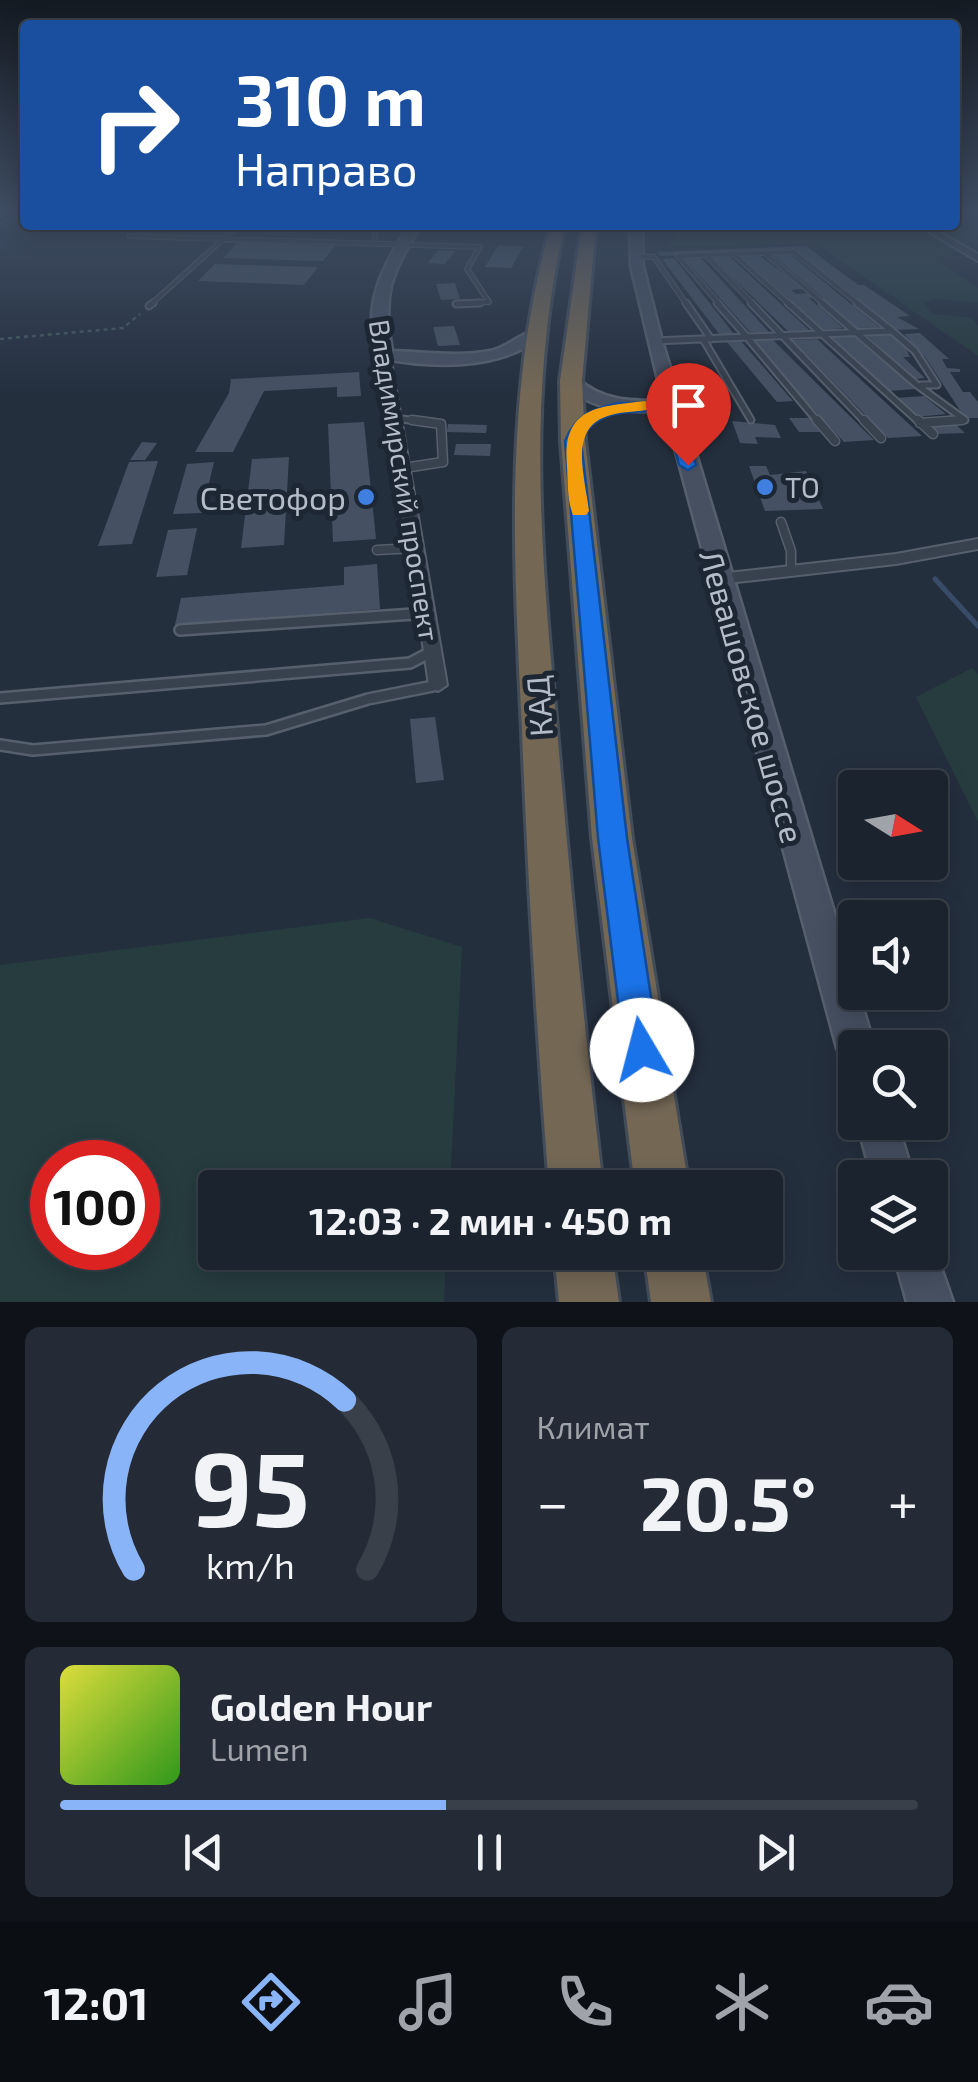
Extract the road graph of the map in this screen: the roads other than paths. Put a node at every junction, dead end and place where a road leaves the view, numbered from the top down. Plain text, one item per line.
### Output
1 (187, 272) edge
2 (387, 272) edge
3 (469, 272) edge
4 (549, 272) edge
5 (578, 272) edge
6 (639, 272) edge
7 (664, 272) edge
8 (691, 272) edge
9 (722, 272) edge
10 (754, 272) edge
11 (787, 272) edge
12 (819, 272) edge
13 (456, 304) dead end
14 (149, 306) road end
15 (892, 331) junction
16 (821, 333) junction
17 (859, 333) junction
18 (536, 334) junction
19 (784, 336) junction
20 (744, 338) junction
21 (707, 339) junction
22 (654, 341) junction
23 (385, 355) junction
24 (479, 356) junction
25 (551, 382) junction
26 (917, 385) junction
27 (638, 406) junction
28 (671, 406) junction
29 (394, 418) junction
30 (751, 420) dead end
31 (920, 423) junction
32 (933, 434) dead end
33 (881, 438) dead end
34 (573, 441) junction
35 (836, 441) dead end
36 (404, 468) junction
37 (781, 522) dead end
38 (978, 544) edge
39 (419, 548) junction
40 (377, 550) dead end
41 (790, 572) junction
42 (719, 579) junction
43 (428, 613) junction
44 (180, 630) dead end
45 (434, 651) junction
46 (438, 684) joint
47 (0, 698) edge
48 (0, 745) edge
49 (851, 1030) edge
50 (575, 1170) edge
51 (659, 1170) edge
52 (586, 1270) edge
53 (676, 1270) edge
54 (920, 1270) edge
55 (589, 1302) edge
56 (681, 1302) edge
57 (930, 1302) edge

1 - 14 lane
2 - 23 main road, Владимирский проспект
3 - 13 lane
4 - 18 highway, КАД
5 - 25 highway, КАД
6 - 22 main road, Левашовское шоссе
7 - 21 lane
8 - 20 lane
9 - 19 lane
10 - 16 lane
11 - 17 lane
12 - 15 lane
15 - 17 lane
15 - 26 lane
16 - 17 lane
16 - 19 lane
16 - 31 lane
17 - 26 lane
18 - 24 main road
18 - 25 highway, КАД
19 - 20 lane
19 - 33 lane
20 - 21 lane
20 - 35 lane
21 - 22 lane
21 - 30 lane
22 - 28 main road, Левашовское шоссе
23 - 24 main road
23 - 29 street, Владимирский проспект
24 - 25 main road
25 - 27 main road
25 - 34 highway, КАД
25 - 50 highway, КАД
26 - 31 lane
27 - 28 main road
27 - 34 main road
28 - 42 main road, Левашовское шоссе
29 - 36 street, Владимирский проспект
29 - 36 lane
31 - 32 lane
34 - 51 highway, КАД
36 - 39 street, Владимирский проспект
37 - 41 lane
38 - 41 street
39 - 40 lane
39 - 43 street, Владимирский проспект
41 - 42 street
42 - 49 main road, Левашовское шоссе
43 - 44 lane
43 - 45 street, Владимирский проспект
45 - 46 street, Владимирский проспект
45 - 47 lane
46 - 48 lane
52 - 55 highway
53 - 56 highway
54 - 57 main road

